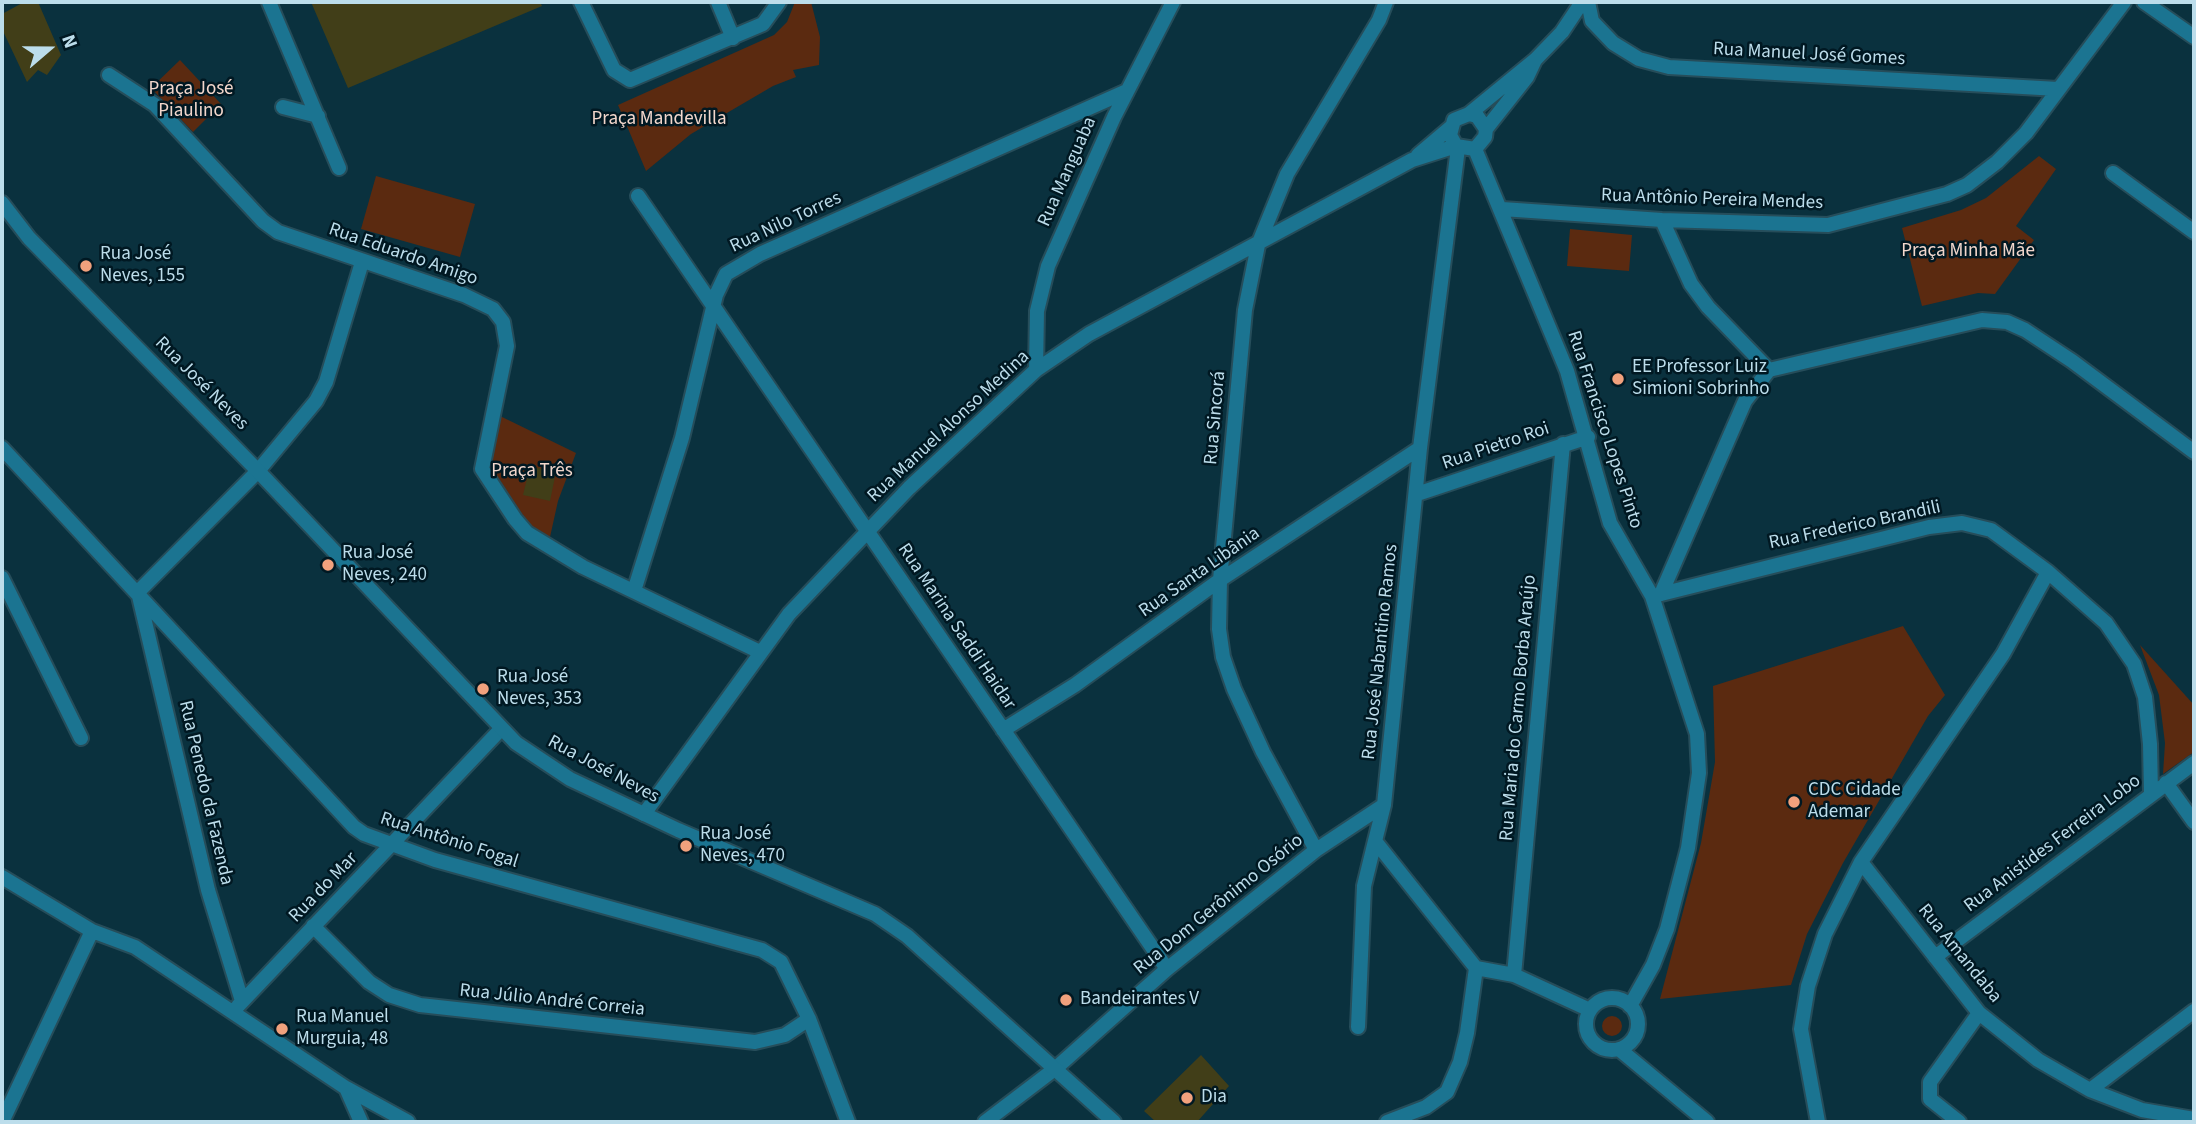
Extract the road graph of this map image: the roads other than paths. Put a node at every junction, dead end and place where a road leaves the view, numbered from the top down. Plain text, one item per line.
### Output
1 (269, 2) edge
2 (582, 2) edge
3 (718, 2) edge
4 (779, 2) edge
5 (1173, 2) edge
6 (1386, 2) edge
7 (1582, 2) edge
8 (1588, 2) edge
9 (2124, 2) edge
10 (2144, 2) edge
11 (2194, 37) edge
12 (733, 38) junction
13 (1535, 60) junction
14 (109, 75) dead end
15 (2058, 89) junction
16 (1127, 91) junction
17 (283, 107) dead end
18 (1469, 114) junction
19 (318, 116) junction
20 (1451, 127) junction
21 (1485, 133) junction
22 (1465, 148) junction
23 (1412, 160) junction
24 (339, 168) dead end
25 (2113, 173) dead end
26 (1490, 186) junction
27 (638, 196) dead end
28 (2, 203) edge
29 (1502, 209) junction
30 (1662, 220) junction
31 (2194, 232) edge
32 (1258, 245) junction
33 (362, 262) junction
34 (713, 306) junction
35 (1036, 370) junction
36 (1769, 370) junction
37 (1588, 437) junction
38 (1563, 444) junction
39 (2, 448) edge
40 (1420, 448) junction
41 (2194, 452) edge
42 (258, 471) junction
43 (1417, 494) junction
44 (867, 530) junction
45 (2048, 572) junction
46 (2, 578) edge
47 (1220, 580) junction
48 (634, 591) junction
49 (138, 592) junction
50 (1656, 595) junction
51 (760, 652) junction
52 (501, 729) junction
53 (1003, 730) junction
54 (80, 738) dead end
55 (2194, 763) edge
56 (2166, 783) junction
57 (2151, 794) junction
58 (1384, 805) junction
59 (644, 814) junction
60 (2194, 822) edge
61 (1375, 841) junction
62 (392, 845) junction
63 (1316, 850) junction
64 (1861, 862) junction
65 (2, 877) edge
66 (313, 926) junction
67 (92, 931) junction
68 (1935, 957) junction
69 (1476, 968) junction
70 (1167, 969) junction
71 (1514, 975) junction
72 (242, 1001) junction
73 (1630, 1006) junction
74 (1590, 1010) junction
75 (2194, 1011) edge
76 (232, 1013) junction
77 (1979, 1013) junction
78 (809, 1018) junction
79 (1358, 1027) dead end
80 (1619, 1049) junction
81 (1056, 1068) junction
82 (346, 1088) junction
83 (2090, 1090) junction
84 (2194, 1119) edge
85 (2, 1122) edge
86 (361, 1122) edge
87 (408, 1122) edge
88 (848, 1122) edge
89 (985, 1122) edge
90 (1114, 1122) edge
91 (1387, 1122) edge
92 (1707, 1122) edge
93 (1818, 1122) edge
94 (1959, 1122) edge

1 - 19 street
2 - 12 street
3 - 12 street
4 - 12 street
5 - 16 street, Rua Manguaba
6 - 32 street, Rua Sincorá
7 - 13 street, Rua Manuel Alonso Medina
8 - 15 street, Rua Manuel José Gomes
9 - 15 street, Rua Antônio Pereira Mendes
10 - 11 street
13 - 18 street, Rua Manuel Alonso Medina
13 - 21 street, Rua Manuel Alonso Medina
14 - 33 street, Rua Eduardo Amigo
15 - 30 street, Rua Antônio Pereira Mendes
16 - 34 street, Rua Nilo Torres
16 - 35 street, Rua Manguaba
17 - 19 street
18 - 20 street, Rua Manuel Alonso Medina
18 - 21 street
19 - 24 street
20 - 22 street
20 - 23 street, Rua Manuel Alonso Medina
21 - 22 street, Rua Manuel Alonso Medina
21 - 26 street, Rua Francisco Lopes Pinto
22 - 23 street, Rua Manuel Alonso Medina
22 - 26 street, Rua Francisco Lopes Pinto
22 - 40 street, Rua José Nabantino Ramos
23 - 32 street, Rua Manuel Alonso Medina
25 - 31 street
26 - 29 street, Rua Francisco Lopes Pinto
27 - 34 street, Rua Marina Saddi Haidar
28 - 42 street, Rua José Neves
29 - 30 street, Rua Antônio Pereira Mendes
29 - 37 street, Rua Francisco Lopes Pinto
30 - 36 street
32 - 35 street, Rua Manuel Alonso Medina
32 - 47 street, Rua Sincorá
33 - 42 street
33 - 48 street, Rua Eduardo Amigo
34 - 44 street, Rua Marina Saddi Haidar
34 - 48 street, Rua Nilo Torres
35 - 44 street, Rua Manuel Alonso Medina
36 - 41 street
36 - 50 street
37 - 38 street, Rua Pietro Roi
37 - 50 street, Rua Francisco Lopes Pinto
38 - 43 street, Rua Pietro Roi
38 - 71 street, Rua Maria do Carmo Borba Araújo
39 - 49 street, Rua Antônio Fogal
40 - 43 street, Rua José Nabantino Ramos
40 - 47 street, Rua Santa Libânia
42 - 49 street
42 - 52 street, Rua José Neves
43 - 58 street, Rua José Nabantino Ramos
44 - 51 street, Rua Manuel Alonso Medina
44 - 53 street, Rua Marina Saddi Haidar
45 - 50 street, Rua Frederico Brandili
45 - 57 street, Rua Frederico Brandili
45 - 64 street
46 - 54 street
47 - 53 street, Rua Santa Libânia
47 - 63 street, Rua Sincorá
48 - 51 street, Rua Eduardo Amigo
49 - 62 street, Rua Antônio Fogal
49 - 72 street, Rua Penedo da Fazenda
50 - 73 street, Rua Francisco Lopes Pinto
51 - 59 street, Rua Manuel Alonso Medina
52 - 59 street, Rua José Neves
52 - 62 street, Rua do Mar
53 - 70 street, Rua Marina Saddi Haidar
55 - 56 street, Rua Anistides Ferreira Lobo
56 - 57 street, Rua Anistides Ferreira Lobo
56 - 60 street
57 - 68 street, Rua Anistides Ferreira Lobo
58 - 61 street, Rua José Nabantino Ramos
58 - 63 street, Rua Dom Gerônimo Osório
59 - 81 street, Rua José Neves
61 - 69 street
61 - 79 street, Rua José Nabantino Ramos
62 - 66 street, Rua do Mar
62 - 78 street, Rua Antônio Fogal
63 - 70 street, Rua Dom Gerônimo Osório
64 - 68 street, Rua Amandaba
64 - 93 street
65 - 67 street
66 - 72 street, Rua do Mar
66 - 78 street, Rua Júlio André Correia
67 - 76 street
67 - 85 street
68 - 77 street, Rua Amandaba
69 - 71 street
69 - 91 street
70 - 81 street, Rua Dom Gerônimo Osório
71 - 74 street
72 - 76 street, Rua do Mar
73 - 74 street
73 - 80 street
74 - 80 street
75 - 83 street
76 - 82 street
77 - 83 street, Rua Amandaba
77 - 94 street
78 - 88 street, Rua Antônio Fogal
80 - 92 street
81 - 89 street, Rua Dom Gerônimo Osório
81 - 90 street, Rua José Neves
82 - 86 street
82 - 87 street
83 - 84 street, Rua Amandaba

